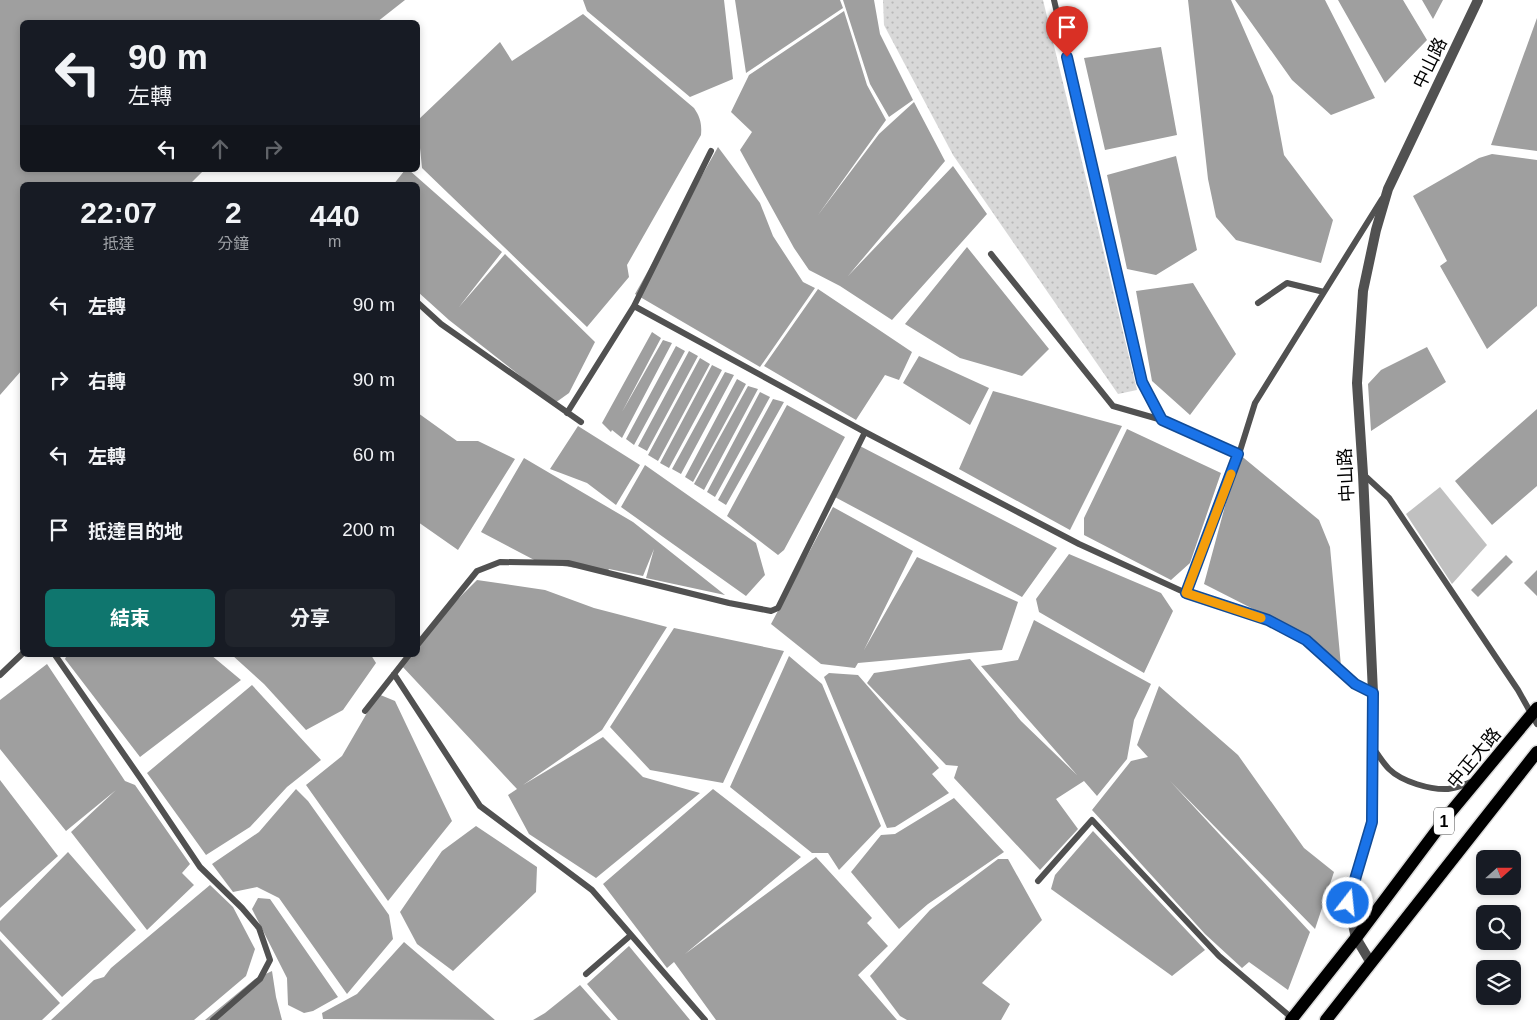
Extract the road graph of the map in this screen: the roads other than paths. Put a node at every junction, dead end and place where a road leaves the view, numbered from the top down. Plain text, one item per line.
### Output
1 (1054, 0) edge
2 (1478, 0) edge
3 (711, 151) dead end
4 (1388, 189) junction
5 (991, 254) dead end
6 (1324, 292) junction
7 (1258, 303) dead end
8 (420, 305) edge
9 (634, 306) junction
10 (566, 413) junction
11 (1162, 420) junction
12 (581, 422) dead end
13 (865, 432) junction
14 (1238, 454) junction
15 (1363, 474) junction
16 (1186, 593) junction
17 (420, 641) edge
18 (20, 656) edge
19 (56, 657) edge
20 (407, 657) edge
21 (394, 674) junction
22 (0, 675) edge
23 (1373, 693) junction
24 (365, 711) dead end
25 (1535, 716) edge
26 (1372, 747) junction
27 (1537, 752) edge
28 (1479, 779) junction
29 (1038, 881) dead end
30 (631, 935) junction
31 (1356, 938) junction
32 (1371, 963) junction
33 (586, 974) dead end
34 (1292, 1019) edge
35 (213, 1020) edge
36 (705, 1020) edge
37 (1326, 1020) edge

1 - 11 lane
2 - 4 street, 中山路
3 - 9 lane
4 - 6 lane
4 - 15 street, 中山路
5 - 11 lane
6 - 7 lane
6 - 14 lane
8 - 10 lane
9 - 10 lane
9 - 13 lane
10 - 12 lane
11 - 14 lane
13 - 16 lane
13 - 17 lane
14 - 16 lane
15 - 23 street, 中山路
15 - 25 lane
16 - 23 lane
18 - 22 lane
19 - 35 lane
20 - 21 lane
21 - 24 lane
21 - 30 lane
23 - 26 street, 中山路
25 - 28 main road, 中正大路 / 1
26 - 28 lane
26 - 31 street, 中山路
27 - 32 main road, 1
28 - 31 main road, 中正大路 / 1
29 - 34 lane
30 - 33 lane
30 - 36 lane
31 - 32 street, 中山路
31 - 34 main road, 中正大路 / 1
32 - 37 main road, 1

